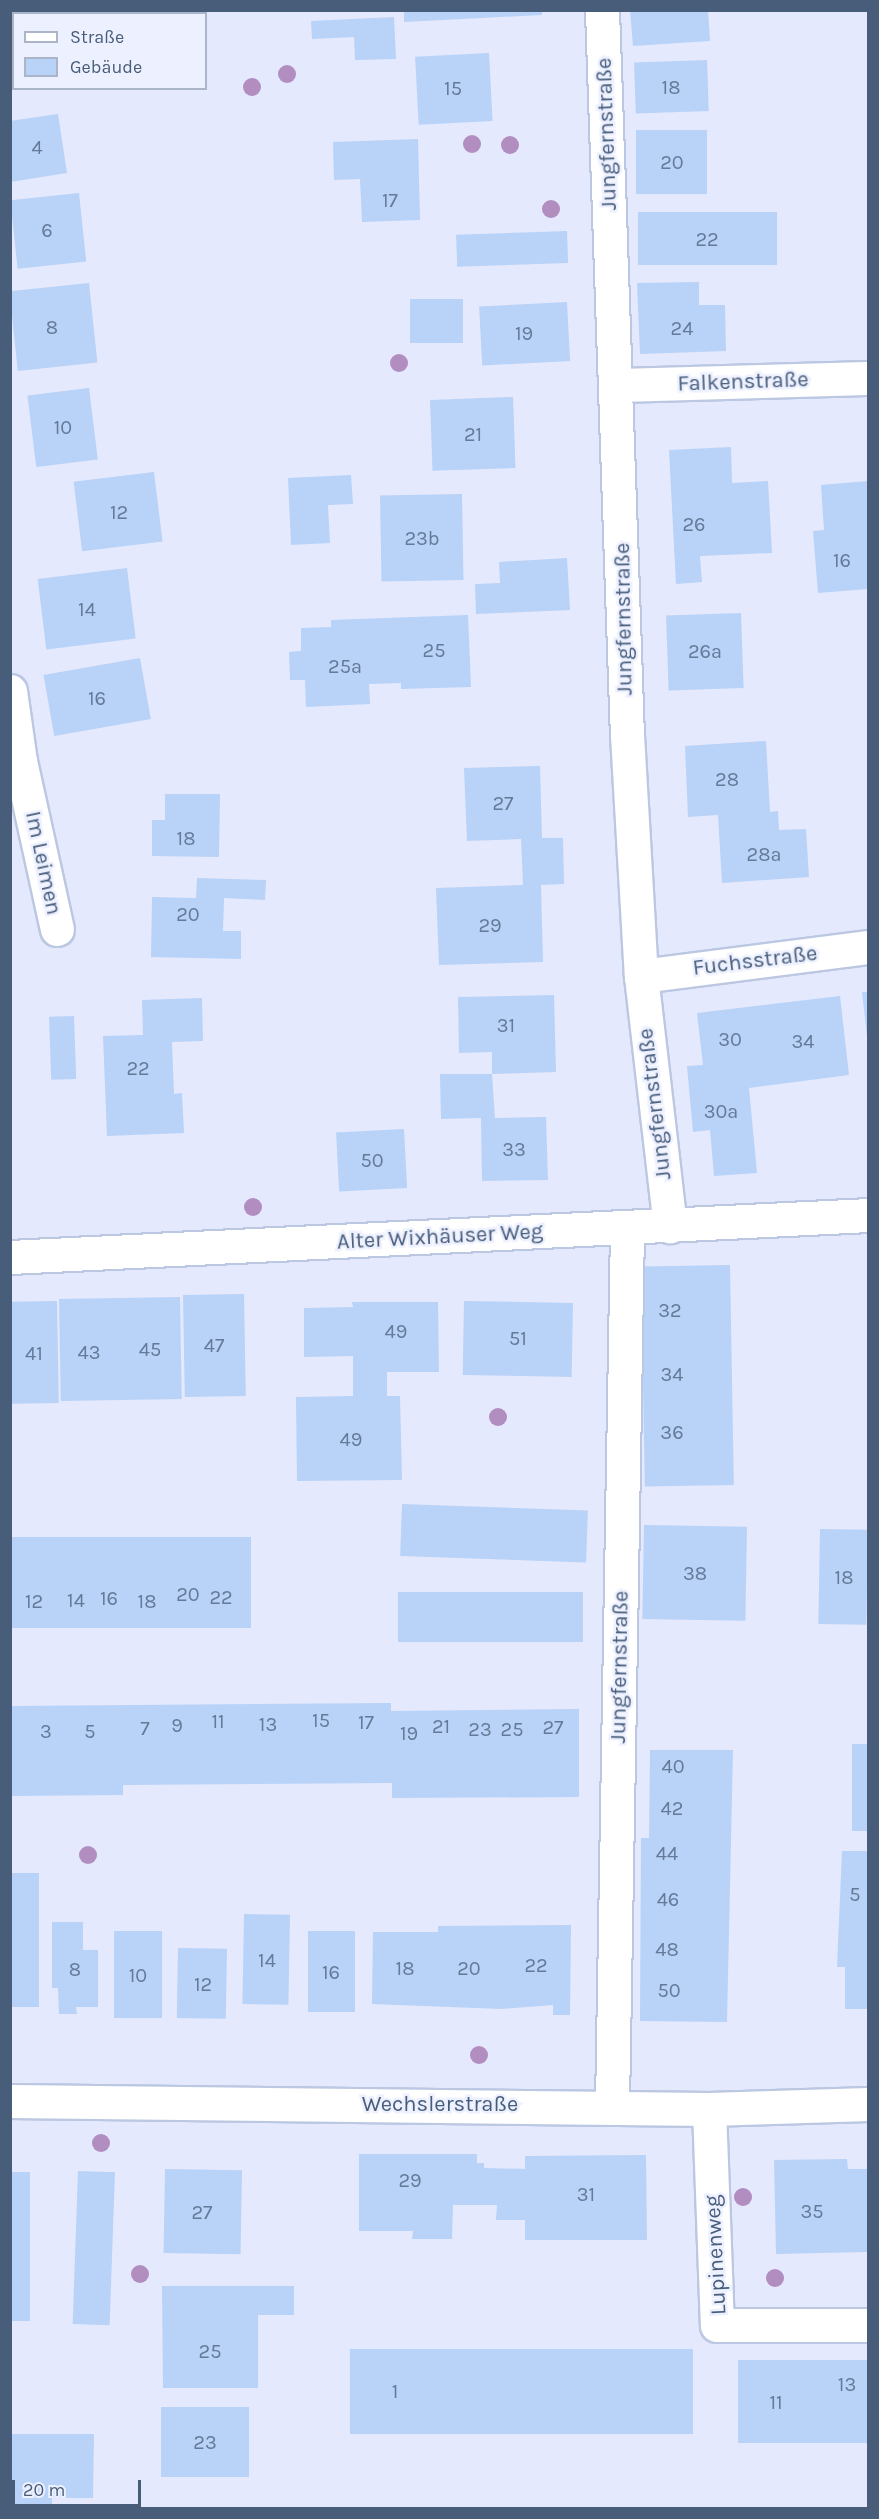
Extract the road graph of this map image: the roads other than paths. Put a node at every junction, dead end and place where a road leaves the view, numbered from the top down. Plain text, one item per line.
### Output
1 (602, 10) edge
2 (868, 378) edge
3 (618, 385) junction
4 (10, 691) edge
5 (57, 928) dead end
6 (868, 947) edge
7 (641, 976) junction
8 (868, 1215) edge
9 (670, 1226) junction
10 (627, 1229) junction
11 (10, 1257) edge
12 (10, 2101) edge
13 (868, 2104) edge
14 (612, 2105) junction
15 (709, 2109) junction
16 (868, 2325) edge

1 - 3 street, Jungfernstraße
2 - 3 street, Falkenstraße
3 - 7 street, Jungfernstraße
4 - 5 street, Im Leimen
6 - 7 street, Fuchsstraße
7 - 9 street, Jungfernstraße
8 - 9 street, Alter Wixhäuser Weg
9 - 10 street, Alter Wixhäuser Weg
10 - 11 street, Alter Wixhäuser Weg
10 - 14 street, Jungfernstraße
12 - 14 street, Wechslerstraße
13 - 15 street, Wechslerstraße
14 - 15 street, Wechslerstraße
15 - 16 street, Lupinenweg

